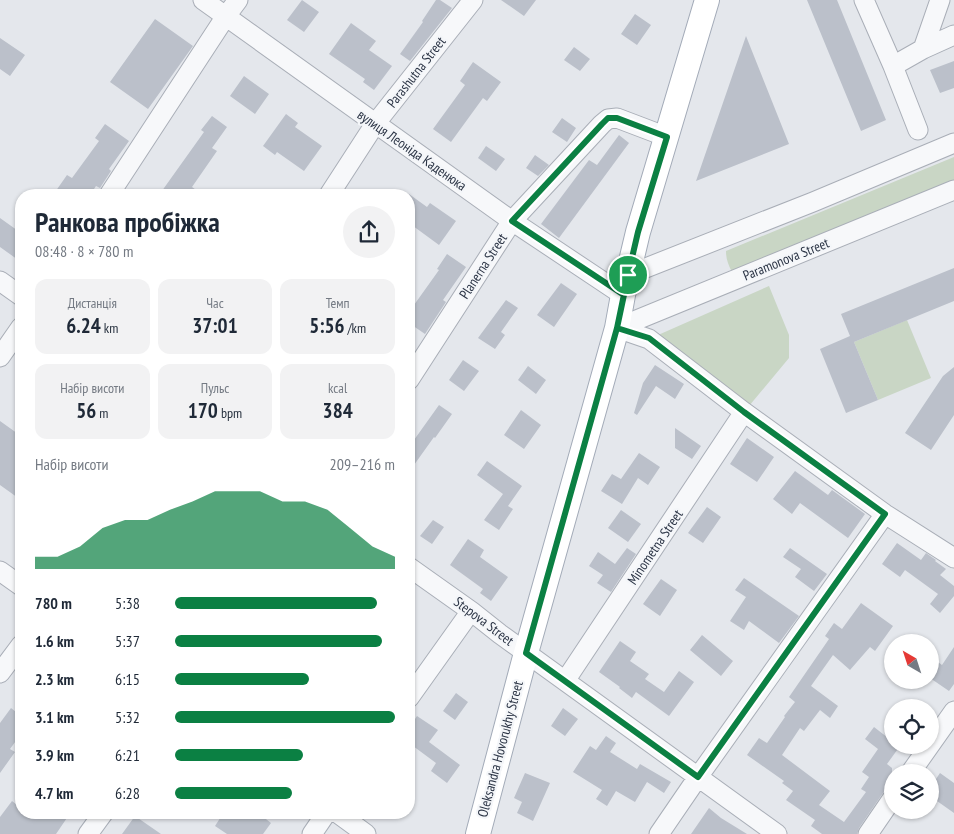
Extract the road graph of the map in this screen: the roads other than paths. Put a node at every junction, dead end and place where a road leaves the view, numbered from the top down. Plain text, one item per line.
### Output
1 (203, 0) edge
2 (238, 0) edge
3 (473, 0) edge
4 (707, 0) edge
5 (864, 0) edge
6 (940, 0) edge
7 (226, 16) junction
8 (954, 35) edge
9 (923, 49) junction
10 (893, 66) junction
11 (375, 124) junction
12 (918, 130) dead end
13 (667, 137) junction
14 (954, 144) edge
15 (113, 189) edge
16 (333, 189) edge
17 (954, 190) edge
18 (512, 221) junction
19 (0, 281) edge
20 (626, 285) junction
21 (15, 292) edge
22 (617, 328) junction
23 (15, 336) edge
24 (0, 357) edge
25 (415, 371) edge
26 (744, 412) junction
27 (885, 514) junction
28 (954, 558) edge
29 (0, 571) edge
30 (415, 571) edge
31 (15, 582) edge
32 (471, 610) junction
33 (15, 653) edge
34 (526, 653) junction
35 (0, 674) edge
36 (565, 681) junction
37 (415, 689) edge
38 (954, 711) edge
39 (917, 764) edge
40 (698, 777) junction
41 (884, 811) edge
42 (99, 819) edge
43 (322, 819) edge
44 (346, 819) edge
45 (88, 834) edge
46 (312, 834) edge
47 (366, 834) edge
48 (478, 834) edge
49 (659, 834) edge
50 (777, 834) edge
51 (868, 834) edge

1 - 7 street, вулиця Леоніда Каденюка
2 - 7 street
3 - 11 street, Parashutna Street
4 - 13 main road, Oleksandra Hovorukhy Street
5 - 10 street
6 - 9 street
7 - 11 street, вулиця Леоніда Каденюка
7 - 15 street
8 - 9 street
9 - 10 street
10 - 12 street
11 - 16 street, Parashutna Street
11 - 18 street, вулиця Леоніда Каденюка
13 - 18 street, Planerna Street
13 - 20 main road, Oleksandra Hovorukhy Street
14 - 20 street
17 - 22 street, Paramonova Street
18 - 20 street, вулиця Леоніда Каденюка
18 - 25 street, Planerna Street
19 - 21 street
20 - 22 main road, Oleksandra Hovorukhy Street
22 - 26 street
22 - 34 main road, Oleksandra Hovorukhy Street
23 - 24 street
26 - 27 street
26 - 36 street, Minometna Street
27 - 28 street
27 - 40 street
29 - 31 street
30 - 32 street, Stepova Street
32 - 34 street, Stepova Street
32 - 37 street
33 - 35 street
34 - 36 street, Stepova Street
34 - 48 main road, Oleksandra Hovorukhy Street
36 - 40 street, Stepova Street
38 - 39 street
40 - 49 street
40 - 50 street, Stepova Street
41 - 51 street
42 - 45 street
43 - 46 street
44 - 47 street

